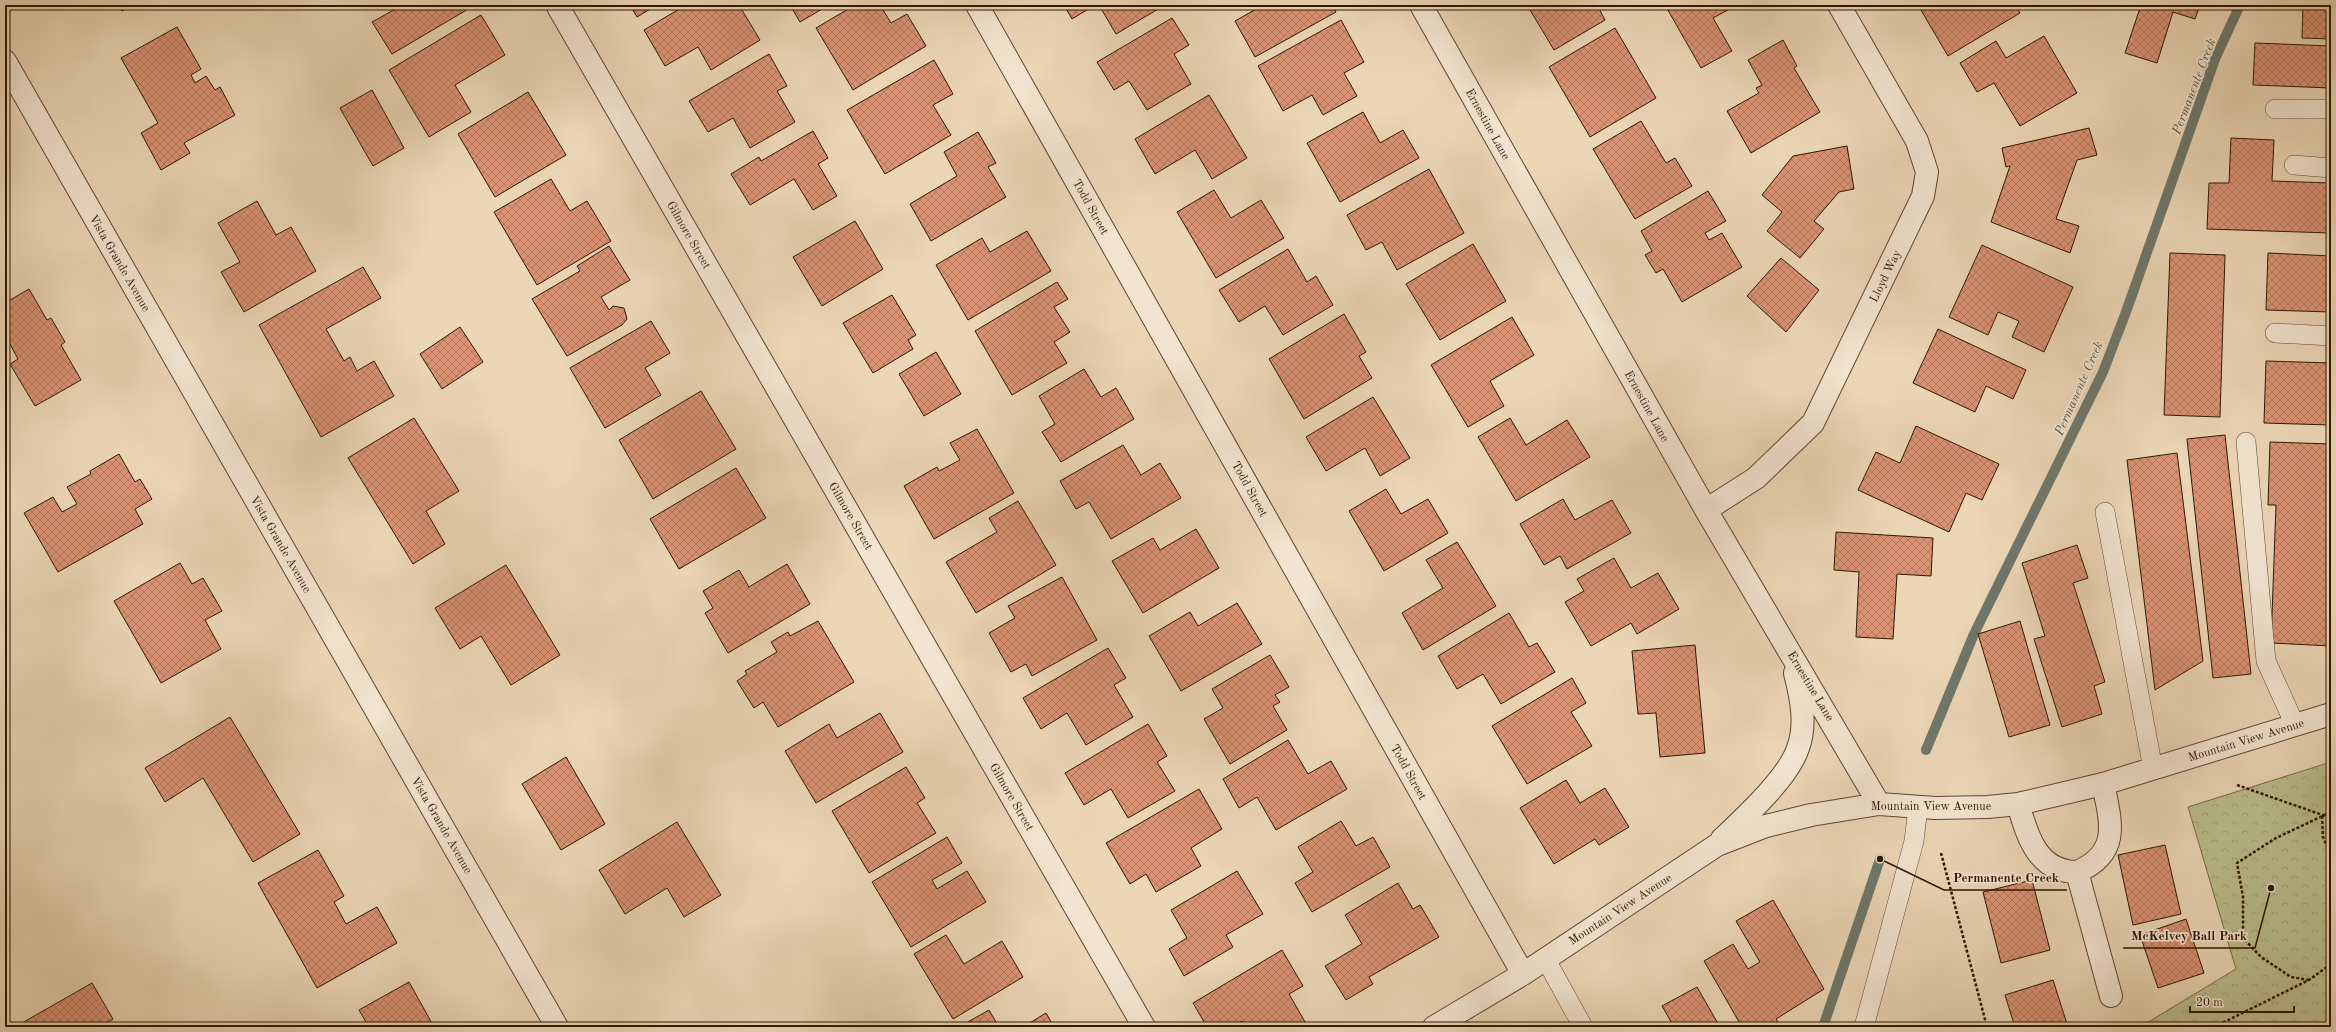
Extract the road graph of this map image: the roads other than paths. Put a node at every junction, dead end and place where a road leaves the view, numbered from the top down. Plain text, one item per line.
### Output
1 (557, 5) edge
2 (977, 5) edge
3 (1421, 5) edge
4 (1838, 5) edge
5 (5, 61) edge
6 (2275, 109) dead end
7 (2331, 109) edge
8 (2294, 165) dead end
9 (2331, 168) edge
10 (2275, 333) dead end
11 (2331, 336) edge
12 (2246, 442) dead end
13 (1706, 510) junction
14 (2105, 512) dead end
15 (1790, 650) junction
16 (2331, 714) edge
17 (2295, 725) junction
18 (2153, 769) junction
19 (2103, 784) junction
20 (1879, 804) junction
21 (2018, 804) junction
22 (1918, 807) junction
23 (1716, 845) junction
24 (2077, 872) junction
25 (1545, 958) junction
26 (1523, 974) junction
27 (2111, 996) dead end
28 (557, 1027) edge
29 (1144, 1027) edge
30 (1434, 1027) edge
31 (1583, 1027) edge
32 (1864, 1027) edge

1 - 29 street, Gilmore Street
2 - 26 street, Todd Street
3 - 13 street, Ernestine Lane
4 - 13 street, Lloyd Way
5 - 28 street, Vista Grande Avenue
6 - 7 lane
8 - 9 lane
10 - 11 lane
12 - 17 lane
13 - 15 street, Ernestine Lane
14 - 18 lane
15 - 20 street, Ernestine Lane
15 - 23 street
16 - 17 street, Mountain View Avenue
17 - 18 street, Mountain View Avenue
18 - 19 street, Mountain View Avenue
19 - 21 street, Mountain View Avenue
19 - 24 street
20 - 22 street, Mountain View Avenue
20 - 23 street, Mountain View Avenue
21 - 22 street, Mountain View Avenue
21 - 24 street
22 - 32 lane
23 - 25 street, Mountain View Avenue
24 - 27 street
25 - 26 street, Mountain View Avenue
25 - 31 lane
26 - 30 street, Mountain View Avenue

